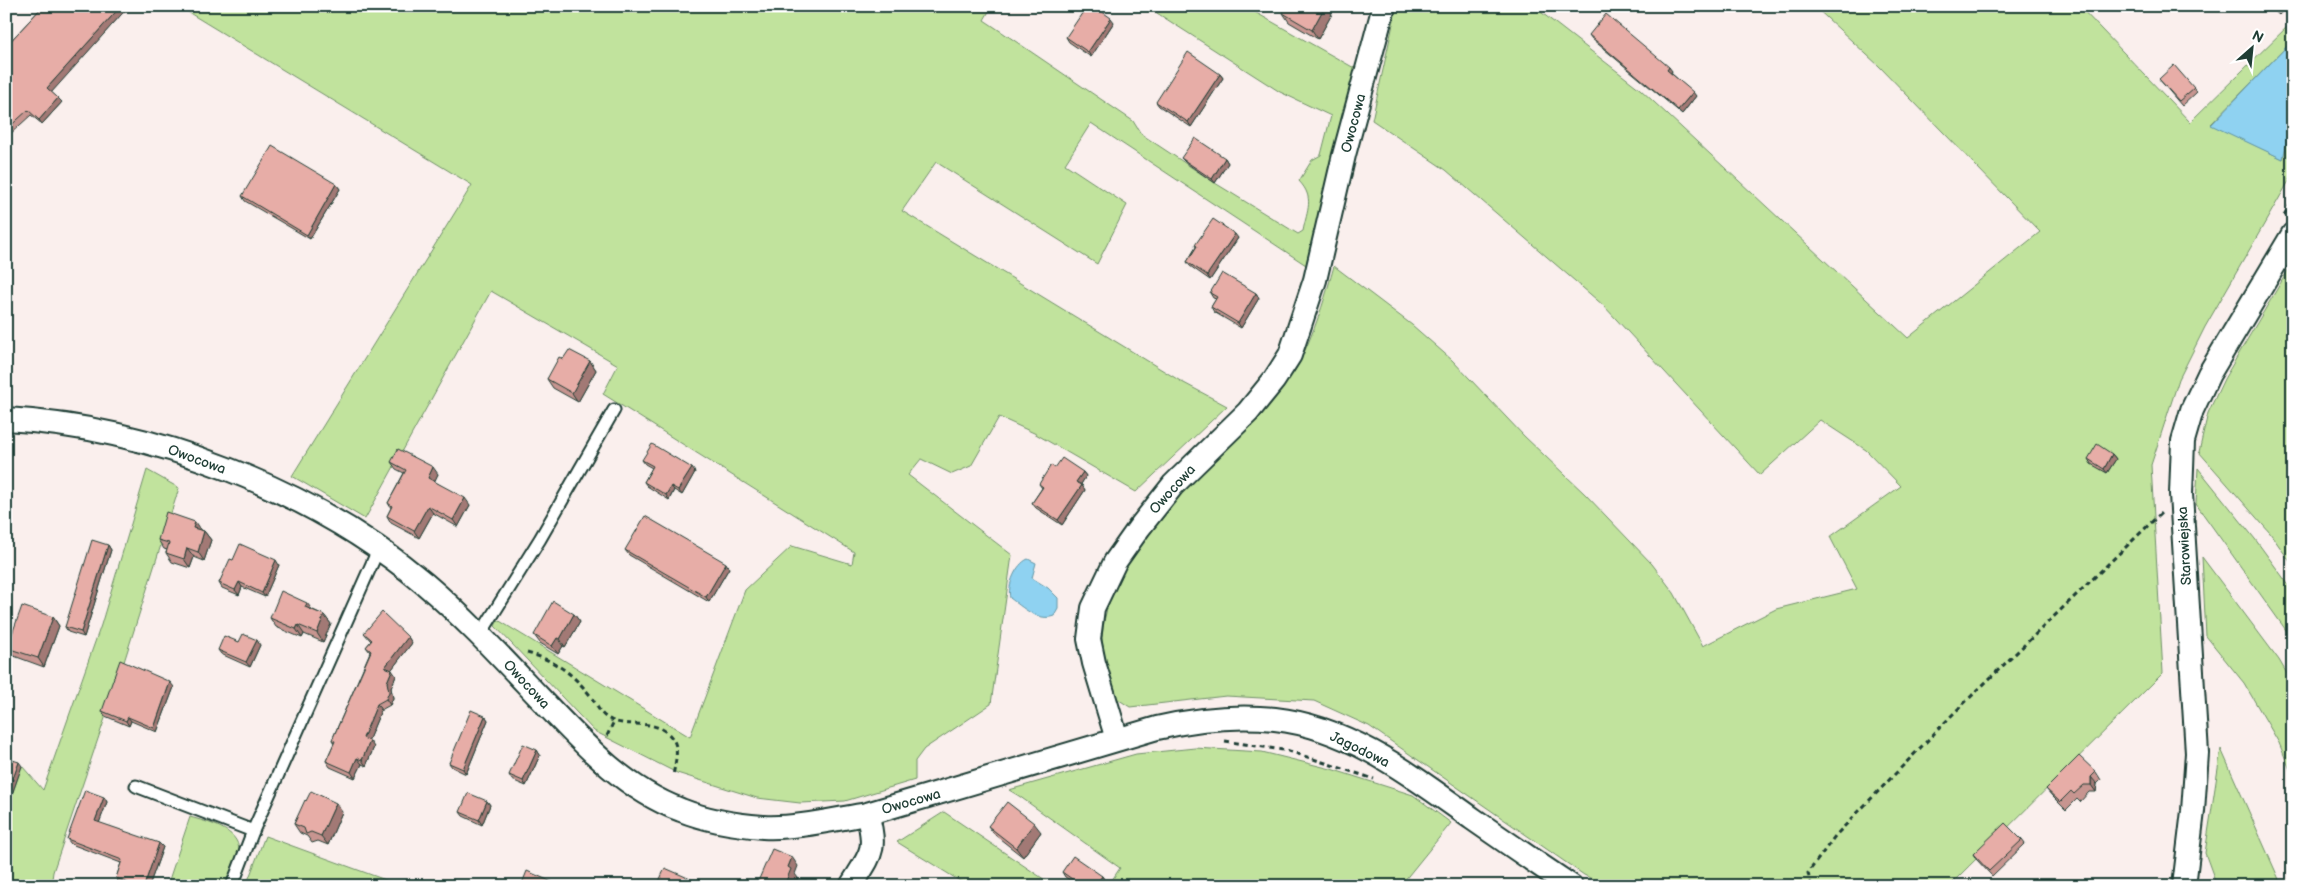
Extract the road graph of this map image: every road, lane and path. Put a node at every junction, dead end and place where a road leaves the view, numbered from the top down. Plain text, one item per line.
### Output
1 (1384, 6) edge
2 (2293, 234) edge
3 (614, 410) dead end
4 (6, 419) edge
5 (2181, 494) junction
6 (378, 550) junction
7 (480, 635) junction
8 (521, 653) dead end
9 (614, 721) junction
10 (610, 732) dead end
11 (1117, 739) junction
12 (1218, 741) dead end
13 (673, 775) dead end
14 (1380, 781) dead end
15 (136, 786) dead end
16 (867, 814) junction
17 (253, 831) junction
18 (232, 886) edge
19 (851, 886) edge
20 (1571, 886) edge
21 (1811, 886) edge
22 (2184, 886) edge

1 - 11 street, Owocowa
2 - 5 street, Starowiejska
3 - 7 lane
4 - 6 street, Owocowa
5 - 21 path
5 - 22 street, Starowiejska
6 - 7 street, Owocowa
6 - 17 lane
7 - 16 street, Owocowa
8 - 9 path
9 - 10 path
9 - 13 path
11 - 16 street, Owocowa
11 - 20 street, Jagodowa
12 - 14 path
15 - 17 lane
16 - 19 street
17 - 18 lane

